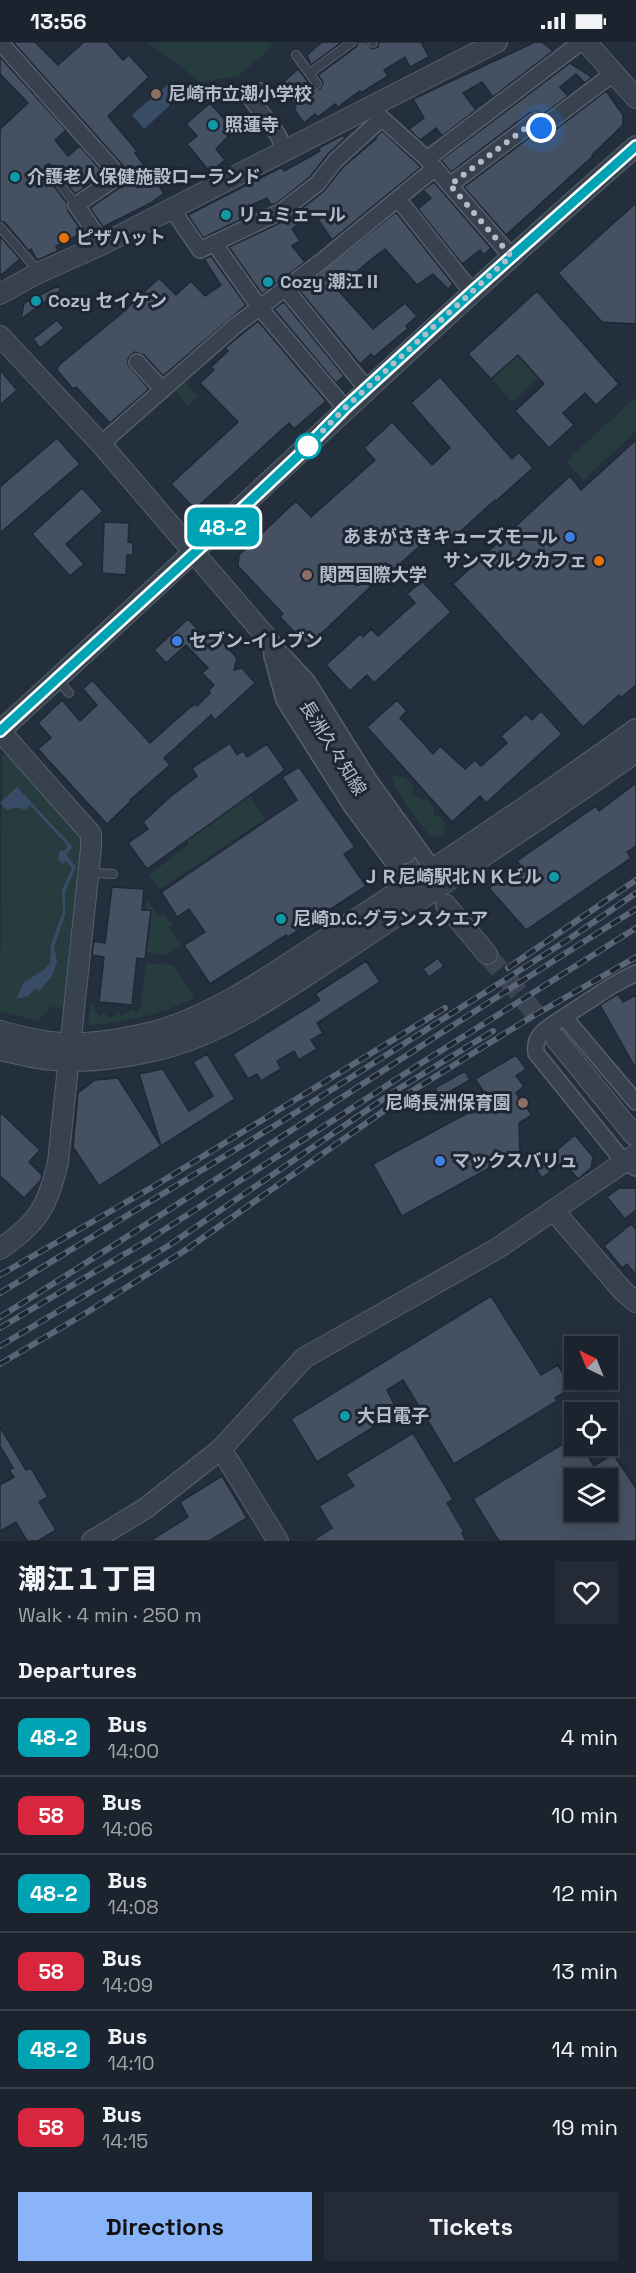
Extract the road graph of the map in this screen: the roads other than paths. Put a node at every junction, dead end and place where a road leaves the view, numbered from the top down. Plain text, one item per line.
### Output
1 (0, 42) edge
2 (352, 42) edge
3 (497, 42) edge
4 (581, 42) edge
5 (586, 42) edge
6 (296, 55) dead end
7 (310, 73) junction
8 (614, 73) junction
9 (317, 84) dead end
10 (261, 92) dead end
11 (636, 98) edge
12 (377, 112) junction
13 (636, 146) edge
14 (285, 151) junction
15 (431, 163) junction
16 (49, 170) dead end
17 (450, 185) junction
18 (398, 199) junction
19 (76, 205) junction
20 (172, 209) junction
21 (0, 227) edge
22 (214, 243) junction
23 (103, 244) junction
24 (511, 256) junction
25 (36, 274) junction
26 (285, 288) junction
27 (472, 292) junction
28 (0, 294) edge
29 (260, 308) junction
30 (0, 336) edge
31 (137, 362) dead end
32 (367, 389) junction
33 (163, 390) junction
34 (345, 408) junction
35 (101, 444) junction
36 (193, 554) junction
37 (268, 639) junction
38 (636, 729) edge
39 (0, 731) edge
40 (636, 752) edge
41 (405, 853) tunnel mouth
42 (95, 873) dead end
43 (112, 874) dead end
44 (439, 876) junction
45 (415, 892) junction
46 (446, 905) tunnel mouth
47 (487, 954) tunnel mouth
48 (636, 973) edge
49 (564, 1017) junction
50 (0, 1031) edge
51 (556, 1039) tunnel mouth
52 (0, 1050) edge
53 (70, 1052) junction
54 (636, 1102) edge
55 (633, 1155) edge
56 (554, 1211) junction
57 (0, 1249) edge
58 (636, 1302) edge
59 (221, 1449) junction
60 (92, 1541) edge
61 (278, 1541) edge

1 - 19 street
2 - 7 lane
3 - 12 street
4 - 15 street
5 - 8 street
6 - 7 lane
7 - 9 lane
8 - 11 street
8 - 17 street
10 - 14 street
12 - 14 street
12 - 15 street
12 - 22 street
13 - 24 street
14 - 20 street
15 - 17 street
15 - 18 street
16 - 19 lane
17 - 24 street
18 - 26 street
18 - 27 street
19 - 23 street
20 - 22 street
20 - 23 street
21 - 25 lane
22 - 29 street
23 - 25 street
24 - 27 street
25 - 28 street
26 - 29 street
26 - 32 street
27 - 32 street
29 - 33 street
29 - 34 street
30 - 35 street, 長洲久々知線
31 - 33 street
32 - 34 street
33 - 35 street
34 - 36 street
35 - 36 street, 長洲久々知線
36 - 37 street, 長洲久々知線
36 - 39 street
37 - 41 street, 長洲久々知線
37 - 44 street
37 - 45 street
38 - 44 street
39 - 53 street
40 - 44 street
42 - 43 lane
44 - 45 street
45 - 53 street
46 - 47 street
48 - 49 street
49 - 54 street
49 - 55 street
50 - 53 street
51 - 55 street
52 - 53 street
53 - 57 street
55 - 56 street
56 - 58 street
56 - 59 street
59 - 60 street
59 - 61 street

